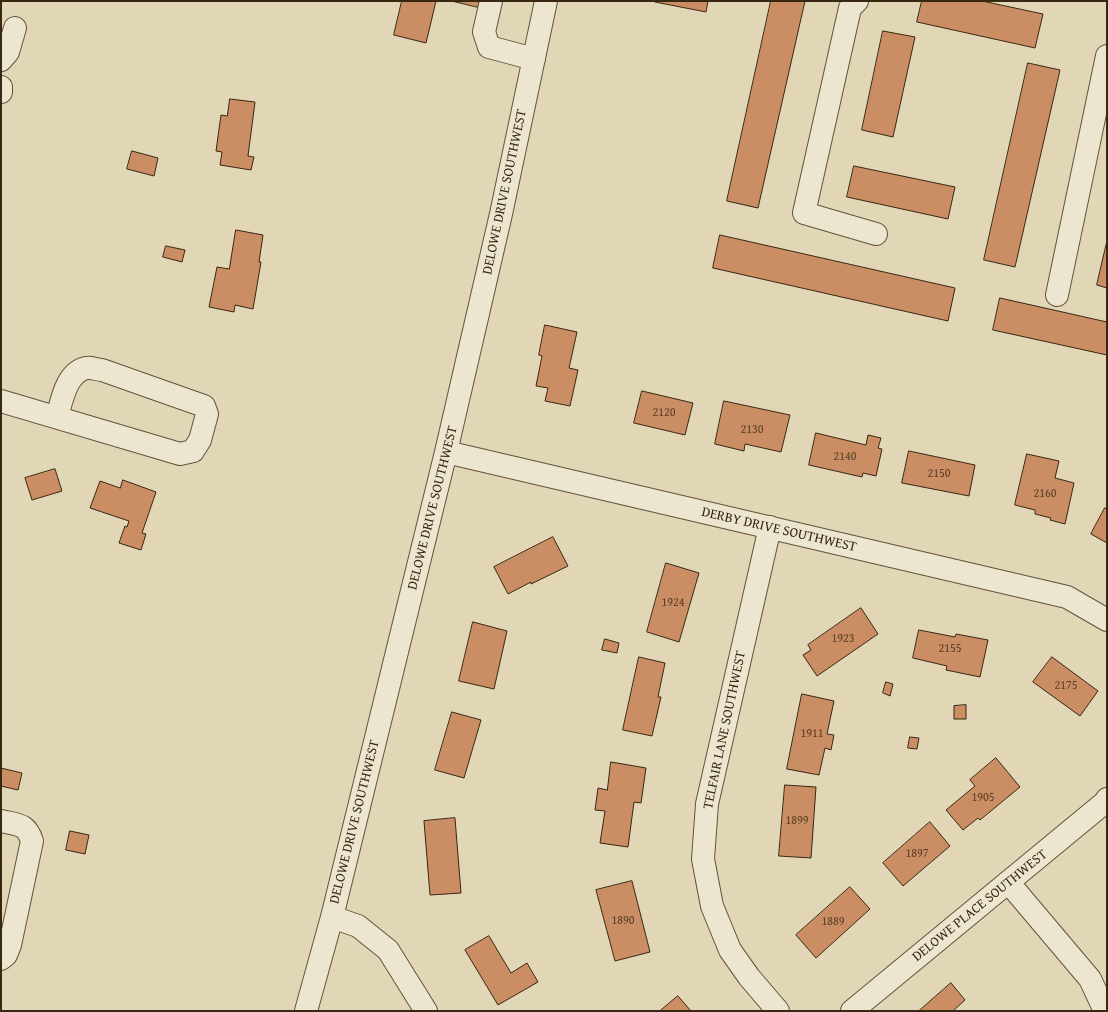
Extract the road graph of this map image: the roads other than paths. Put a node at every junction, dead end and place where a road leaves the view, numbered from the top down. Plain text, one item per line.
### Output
1 (491, 1) edge
2 (546, 1) edge
3 (858, 1) edge
4 (15, 28) dead end
5 (1107, 56) edge
6 (534, 59) junction
7 (1, 60) edge
8 (1, 87) edge
9 (1, 92) edge
10 (876, 234) dead end
11 (1057, 295) dead end
12 (1, 401) edge
13 (57, 417) junction
14 (446, 452) junction
15 (770, 527) junction
16 (1107, 620) edge
17 (1107, 799) edge
18 (1, 821) edge
19 (1008, 882) junction
20 (332, 917) junction
21 (1, 959) edge
22 (306, 1011) edge
23 (426, 1011) edge
24 (778, 1011) edge
25 (852, 1011) edge
26 (1105, 1011) edge

1 - 6 street
2 - 6 street, DELOWE DRIVE SOUTHWEST
3 - 10 street
4 - 7 street
5 - 11 street
6 - 14 street, DELOWE DRIVE SOUTHWEST
8 - 9 street
12 - 13 street
13 - 13 street
14 - 15 street, DERBY DRIVE SOUTHWEST
14 - 20 street, DELOWE DRIVE SOUTHWEST
15 - 16 street, DERBY DRIVE SOUTHWEST
15 - 24 street, TELFAIR LANE SOUTHWEST
17 - 19 street, DELOWE PLACE SOUTHWEST
18 - 21 street
19 - 25 street, DELOWE PLACE SOUTHWEST
19 - 26 street
20 - 22 street, DELOWE DRIVE SOUTHWEST
20 - 23 street

